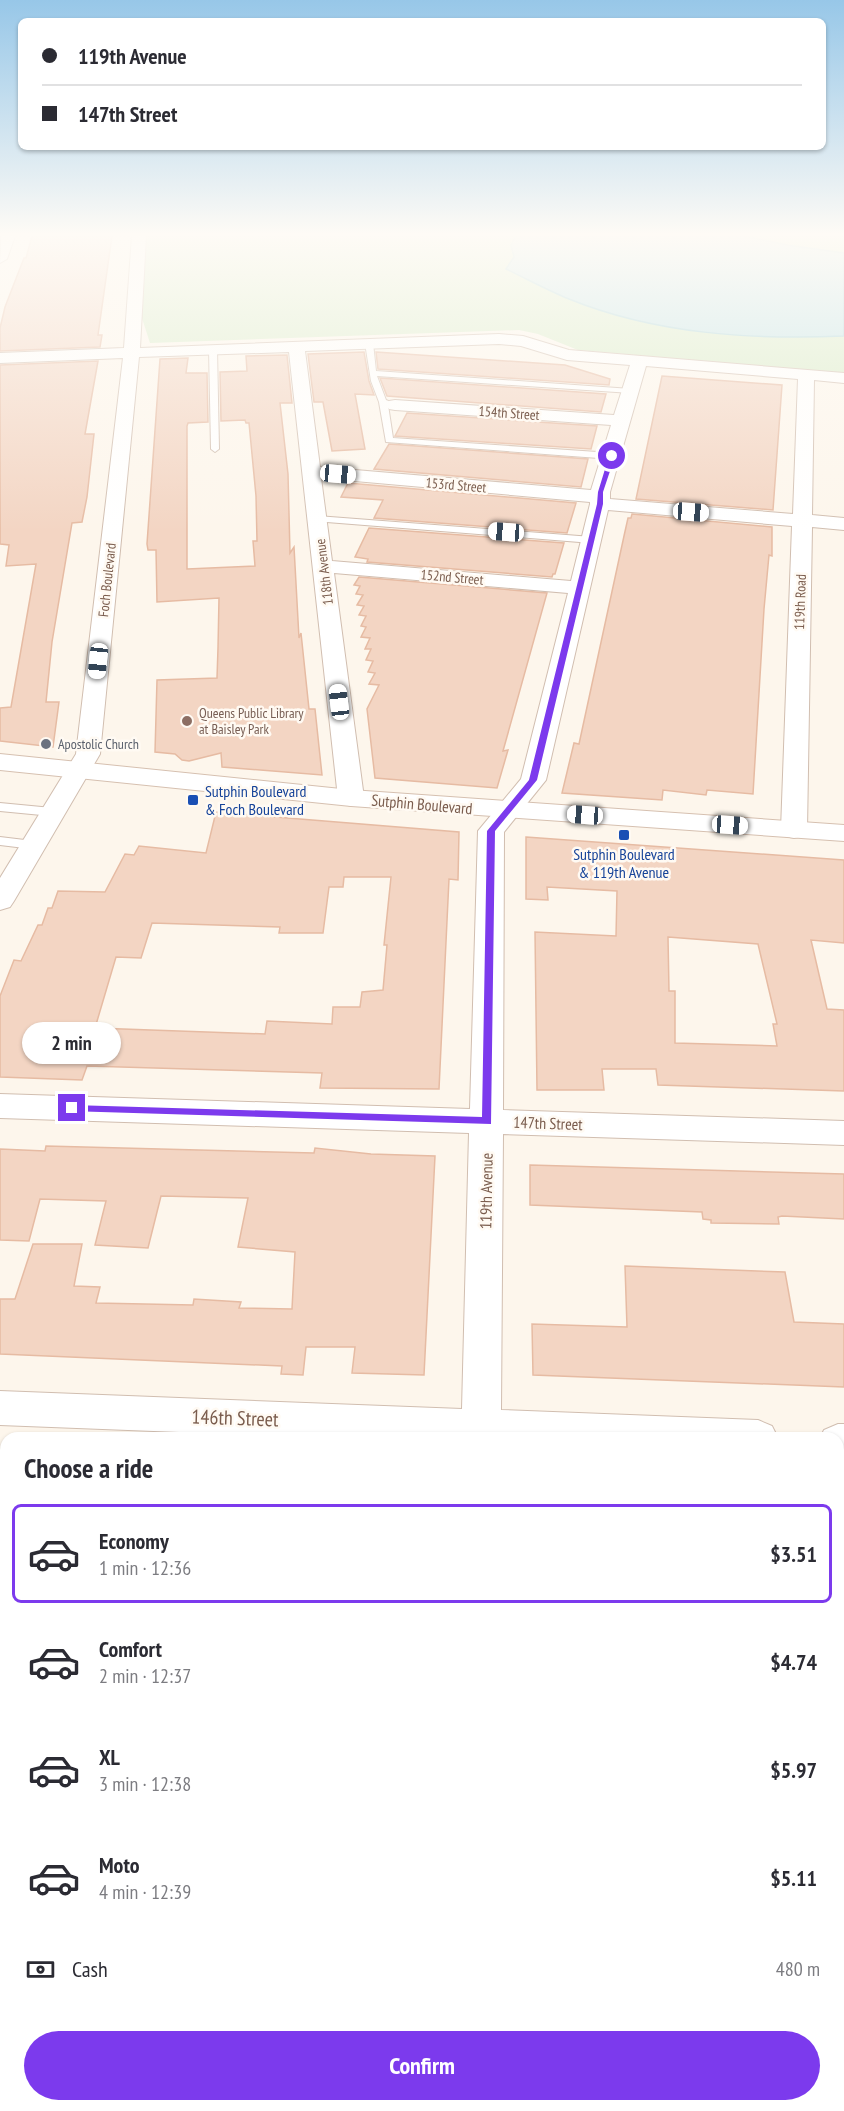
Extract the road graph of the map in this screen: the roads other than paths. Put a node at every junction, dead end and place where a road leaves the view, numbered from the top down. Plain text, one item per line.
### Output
1 (133, 335) edge
2 (369, 343) junction
3 (296, 346) junction
4 (213, 349) junction
5 (132, 352) junction
6 (0, 358) edge
7 (374, 373) junction
8 (806, 375) junction
9 (635, 376) junction
10 (844, 378) edge
11 (389, 403) junction
12 (623, 421) junction
13 (215, 449) dead end
14 (612, 456) junction
15 (312, 472) junction
16 (600, 500) junction
17 (317, 519) junction
18 (802, 521) junction
19 (844, 524) edge
20 (592, 540) junction
21 (323, 566) junction
22 (581, 588) junction
23 (2, 766) edge
24 (76, 771) junction
25 (351, 798) junction
26 (0, 807) edge
27 (507, 810) junction
28 (52, 812) junction
29 (794, 830) junction
30 (844, 833) edge
31 (0, 841) edge
32 (33, 845) junction
33 (2, 895) edge
34 (0, 1106) edge
35 (487, 1121) junction
36 (844, 1133) edge
37 (0, 1408) edge
38 (462, 1432) edge
39 (481, 1432) edge

1 - 5 street, Foch Boulevard
2 - 3 street
2 - 7 lane
2 - 9 street
3 - 4 street
3 - 15 street, 118th Avenue
4 - 5 street
4 - 13 lane
5 - 6 street
5 - 24 street, Foch Boulevard
7 - 9 lane
7 - 11 lane
8 - 9 street
8 - 10 street
8 - 18 street, 119th Road
9 - 12 street, 119th Avenue
11 - 12 street, 154th Street
11 - 14 lane
12 - 14 street, 119th Avenue
14 - 16 street, 119th Avenue
15 - 16 street, 153rd Street
15 - 17 street, 118th Avenue
16 - 18 street, 153rd Street
16 - 20 street, 119th Avenue
17 - 20 lane
17 - 21 street, 118th Avenue
18 - 19 street, 153rd Street
18 - 29 street, 119th Road
20 - 22 street, 119th Avenue
21 - 22 street, 152nd Street
21 - 25 street, 118th Avenue
22 - 27 street, 119th Avenue
23 - 24 main road, Sutphin Boulevard
24 - 25 main road, Sutphin Boulevard
24 - 28 street, Foch Boulevard
25 - 27 main road, Sutphin Boulevard
26 - 28 lane
27 - 29 main road, Sutphin Boulevard
27 - 35 street, 119th Avenue
28 - 32 street, Foch Boulevard
29 - 30 main road, Sutphin Boulevard
31 - 32 lane
32 - 33 street, Foch Boulevard
34 - 35 street, 147th Street
35 - 36 street, 147th Street
35 - 39 street, 119th Avenue
37 - 38 street, 146th Street

